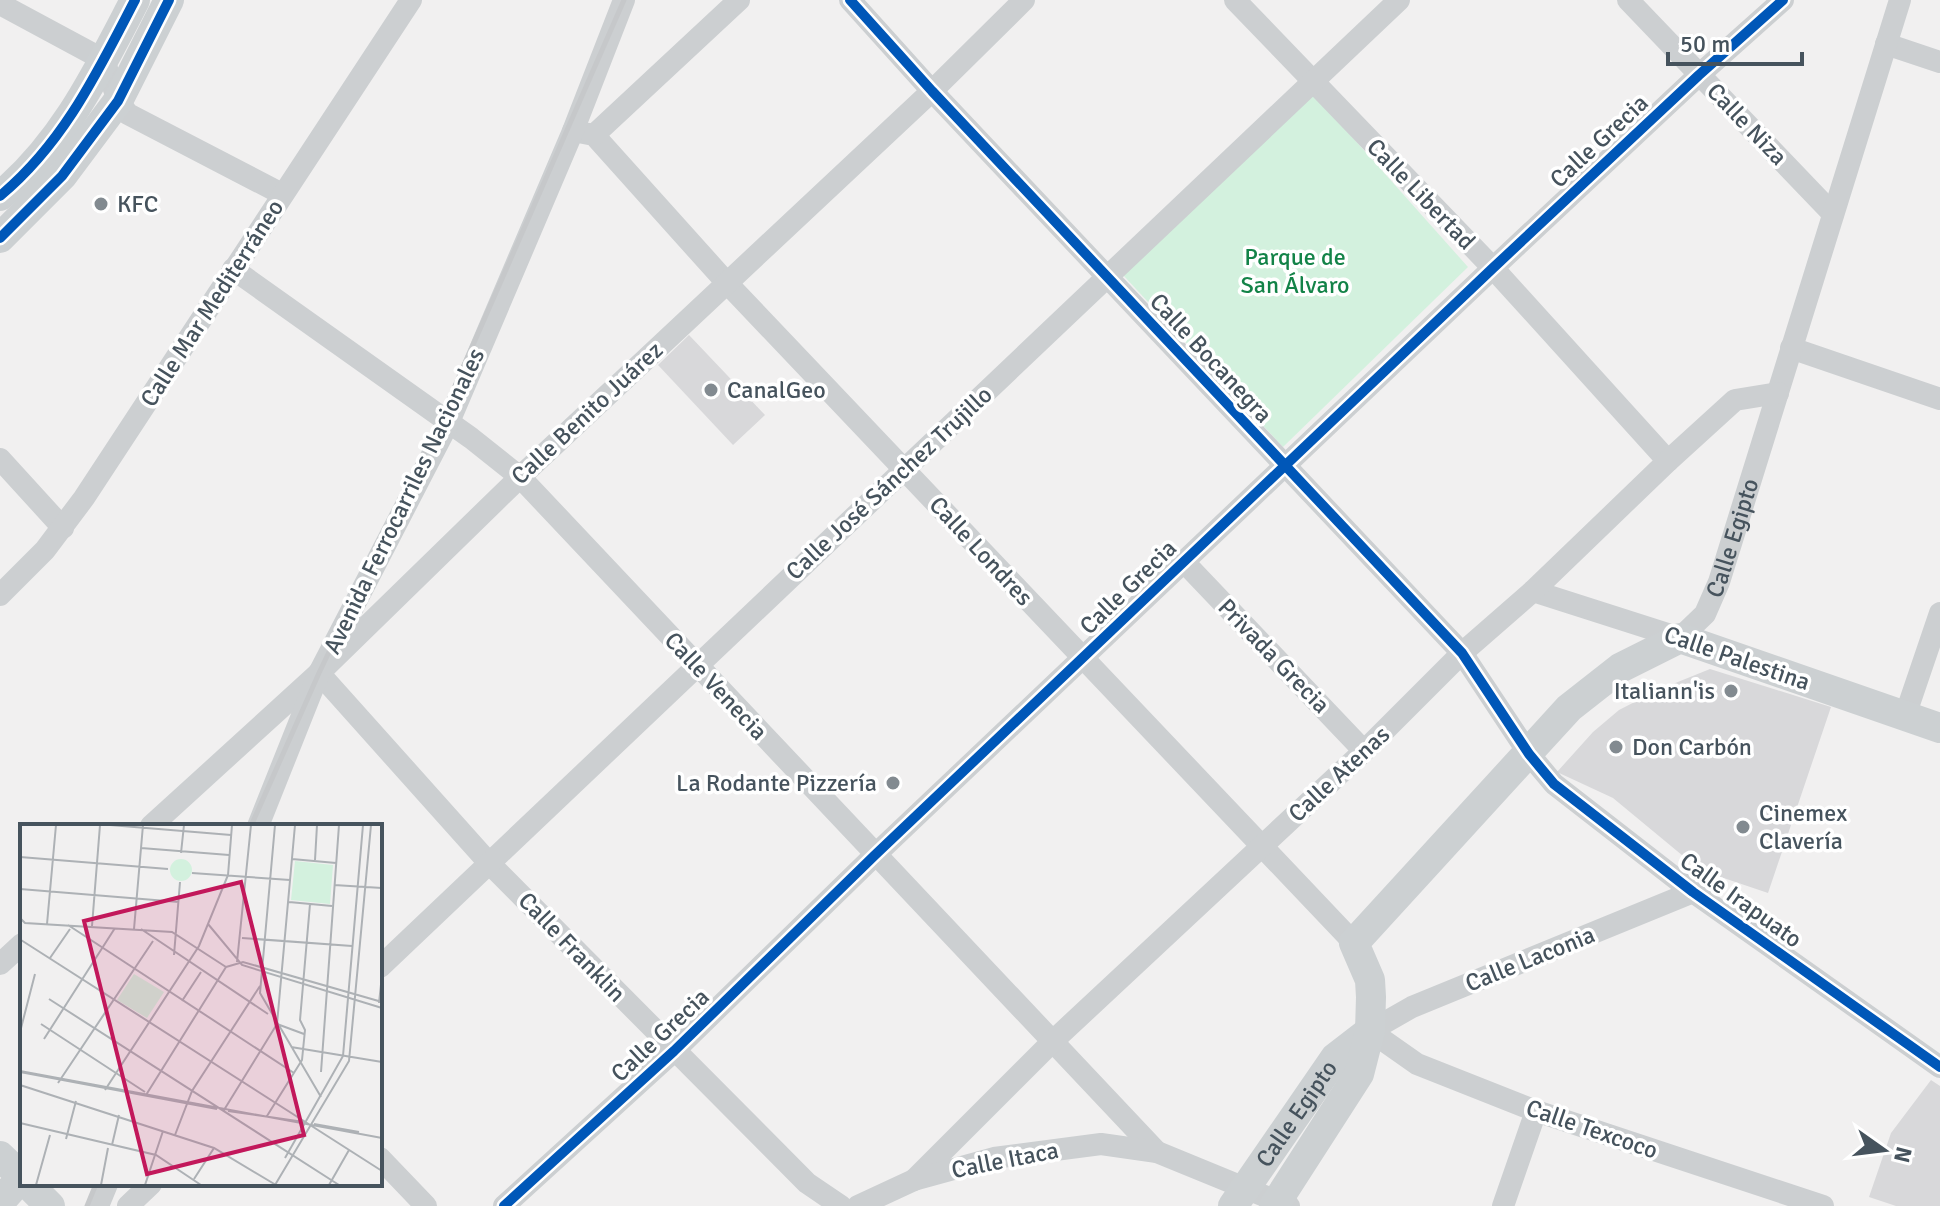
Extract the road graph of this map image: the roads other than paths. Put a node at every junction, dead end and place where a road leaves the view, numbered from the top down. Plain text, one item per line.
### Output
1 (135, 0) edge
2 (169, 0) edge
3 (411, 0) edge
4 (624, 0) edge
5 (739, 0) edge
6 (850, 0) edge
7 (1024, 0) edge
8 (1235, 0) edge
9 (1399, 0) edge
10 (1628, 0) edge
11 (1783, 0) edge
12 (1900, 0) edge
13 (0, 4) edge
14 (1886, 44) junction
15 (104, 60) junction
16 (1940, 62) edge
17 (1699, 75) junction
18 (1312, 82) junction
19 (932, 91) junction
20 (118, 101) junction
21 (584, 133) junction
22 (282, 194) junction
23 (0, 196) edge
24 (1833, 214) junction
25 (0, 238) edge
26 (1493, 268) junction
27 (233, 269) junction
28 (1107, 277) junction
29 (726, 282) junction
30 (1791, 348) junction
31 (1778, 393) junction
32 (1940, 399) edge
33 (449, 422) junction
34 (0, 459) edge
35 (1668, 461) junction
36 (1285, 465) junction
37 (904, 469) junction
38 (520, 477) junction
39 (63, 528) junction
40 (1184, 562) junction
41 (1533, 591) junction
42 (0, 595) edge
43 (1940, 613) edge
44 (1680, 638) junction
45 (1462, 653) junction
46 (1082, 659) junction
47 (697, 666) junction
48 (319, 673) junction
49 (1905, 716) junction
50 (1940, 728) edge
51 (1364, 751) junction
52 (1529, 754) junction
53 (153, 824) edge
54 (259, 824) edge
55 (1260, 847) junction
56 (875, 855) junction
57 (489, 863) junction
58 (1693, 892) junction
59 (1354, 943) junction
60 (20, 946) edge
61 (0, 964) edge
62 (382, 965) edge
63 (1370, 1031) junction
64 (1053, 1041) junction
65 (674, 1051) junction
66 (1940, 1067) edge
67 (1536, 1111) junction
68 (1157, 1152) junction
69 (0, 1156) edge
70 (382, 1160) edge
71 (20, 1175) edge
72 (20, 1179) edge
73 (914, 1180) junction
74 (30, 1186) edge
75 (106, 1186) edge
76 (149, 1186) edge
77 (1238, 1197) edge
78 (0, 1202) edge
79 (1280, 1205) edge
80 (50, 1206) edge
81 (98, 1206) edge
82 (128, 1206) edge
83 (426, 1206) edge
84 (504, 1206) edge
85 (841, 1206) edge
86 (858, 1206) edge
87 (1503, 1206) edge
88 (1823, 1206) edge

1 - 15 street
2 - 20 street
3 - 22 street, Calle Mar Mediterráneo
4 - 21 street, Avenida Ferrocarriles Nacionales
5 - 21 street
6 - 19 street, Calle Bocanegra
7 - 19 street, Calle Benito Juárez
8 - 18 street, Calle Libertad
9 - 18 street, Calle José Sánchez Trujillo
10 - 17 street, Calle Niza
11 - 17 street, Calle Grecia
12 - 14 street, Calle Egipto
13 - 15 street
14 - 16 street
14 - 24 street, Calle Egipto
15 - 20 street
15 - 23 street
17 - 24 street, Calle Niza
17 - 26 street, Calle Grecia
18 - 26 street, Calle Libertad
18 - 28 street, Calle José Sánchez Trujillo
19 - 28 street, Calle Bocanegra
19 - 29 street, Calle Benito Juárez
20 - 22 street
20 - 25 street
21 - 29 street, Calle Londres
21 - 33 street, Avenida Ferrocarriles Nacionales
22 - 27 street, Calle Mar Mediterráneo
24 - 30 street, Calle Egipto
26 - 35 street, Calle Libertad
26 - 36 street, Calle Grecia
27 - 33 street, Calle Venecia
27 - 39 street, Calle Mar Mediterráneo
28 - 36 street, Calle Bocanegra
28 - 37 street, Calle José Sánchez Trujillo
29 - 37 street, Calle Londres
29 - 38 street, Calle Benito Juárez
30 - 31 street, Calle Egipto
30 - 32 street
31 - 35 street, Calle Atenas
31 - 44 street, Calle Egipto
33 - 38 street, Calle Venecia
33 - 48 street, Avenida Ferrocarriles Nacionales
34 - 39 street
35 - 41 street, Calle Atenas
36 - 40 street, Calle Grecia
36 - 45 street, Calle Bocanegra
37 - 46 street, Calle Londres
37 - 47 street, Calle José Sánchez Trujillo
38 - 47 street, Calle Venecia
38 - 48 street, Calle Benito Juárez
39 - 42 street, Calle Mar Mediterráneo
40 - 46 street, Calle Grecia
40 - 51 street, Privada Grecia
41 - 44 street, Calle Palestina
41 - 45 street, Calle Atenas
43 - 49 street
44 - 49 street, Calle Palestina
44 - 52 street, Calle Egipto
45 - 51 street, Calle Atenas
45 - 52 street, Calle Bocanegra
46 - 55 street, Calle Londres
46 - 56 street, Calle Grecia
47 - 56 street, Calle Venecia
47 - 57 street, Calle José Sánchez Trujillo
48 - 53 street, Calle Benito Juárez
48 - 54 street, Avenida Ferrocarriles Nacionales
48 - 57 street, Calle Franklin
49 - 50 street, Calle Palestina
51 - 55 street, Calle Atenas
52 - 58 street, Calle Irapuato
52 - 59 street, Calle Egipto
55 - 59 street, Calle Londres
55 - 64 street, Calle Atenas
56 - 64 street, Calle Venecia
56 - 65 street, Calle Grecia
57 - 62 street, Calle José Sánchez Trujillo
57 - 65 street, Calle Franklin
58 - 63 street, Calle Laconia
58 - 66 street, Calle Irapuato
59 - 63 street, Calle Egipto
60 - 61 street
63 - 67 street, Calle Texcoco
63 - 77 street, Calle Egipto
63 - 79 street, Calle Egipto
64 - 68 street, Calle Venecia
64 - 73 street, Calle Atenas
65 - 84 street, Calle Grecia
65 - 85 street, Calle Franklin
67 - 87 street
67 - 88 street, Calle Texcoco
68 - 73 street, Calle Itaca
68 - 77 street
69 - 71 street
70 - 83 street
72 - 78 street
73 - 86 street, Calle Itaca
74 - 80 street
75 - 81 street
76 - 82 street
77 - 79 street

